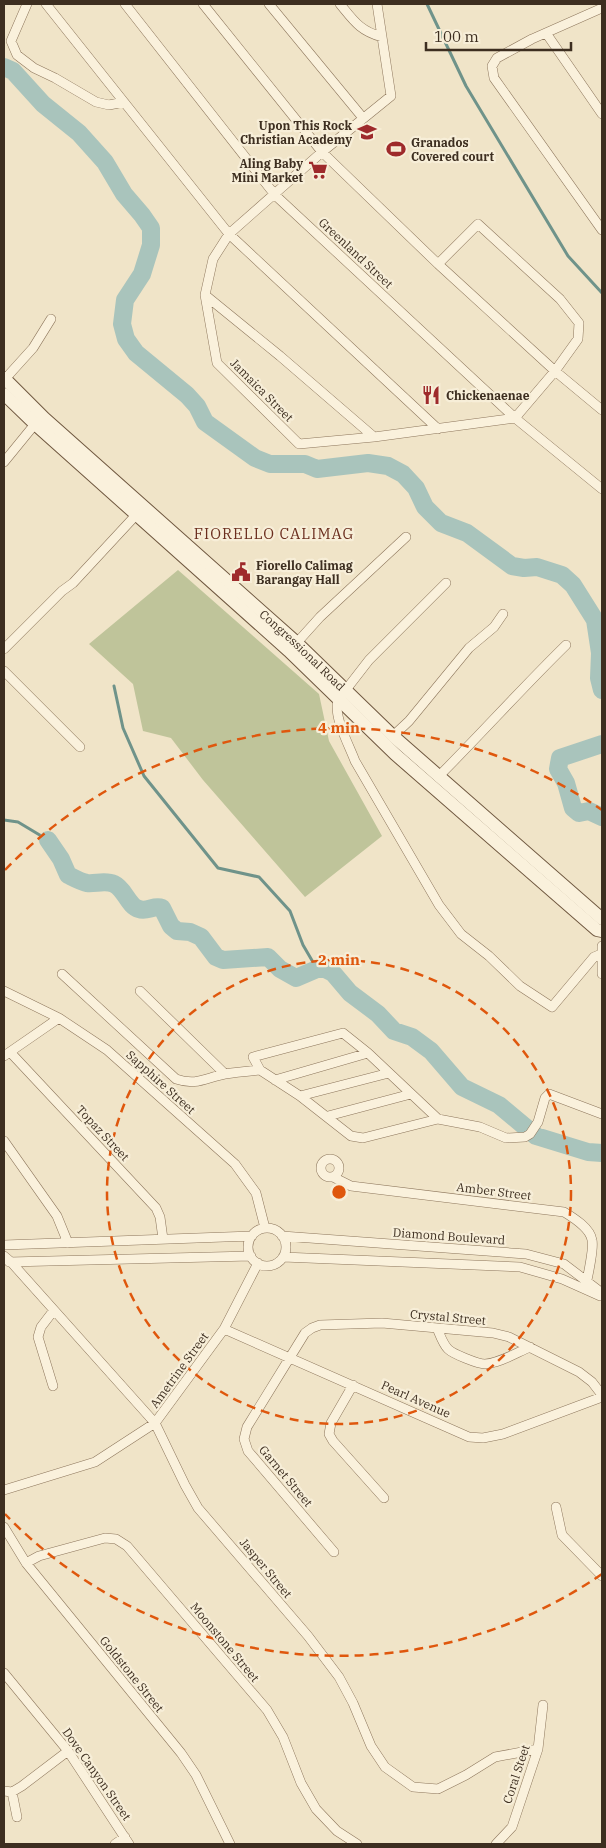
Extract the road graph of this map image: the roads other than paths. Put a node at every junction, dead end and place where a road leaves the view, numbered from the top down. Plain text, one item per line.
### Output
1 (27, 4) edge
2 (46, 4) edge
3 (125, 4) edge
4 (203, 4) edge
5 (269, 4) edge
6 (340, 4) edge
7 (376, 4) edge
8 (602, 8) edge
9 (546, 33) junction
10 (382, 37) junction
11 (124, 102) junction
12 (602, 114) edge
13 (363, 118) junction
14 (322, 152) junction
15 (274, 195) junction
16 (602, 230) edge
17 (229, 234) junction
18 (438, 264) junction
19 (205, 295) junction
20 (51, 320) dead end
21 (555, 371) junction
22 (4, 378) edge
23 (4, 394) edge
24 (602, 410) edge
25 (514, 418) junction
26 (35, 424) junction
27 (438, 429) junction
28 (374, 437) junction
29 (4, 462) edge
30 (602, 489) edge
31 (136, 514) junction
32 (406, 537) dead end
33 (446, 583) dead end
34 (503, 614) dead end
35 (566, 645) dead end
36 (293, 647) junction
37 (4, 648) edge
38 (4, 671) edge
39 (342, 695) junction
40 (393, 736) junction
41 (80, 747) dead end
42 (438, 777) junction
43 (602, 919) edge
44 (602, 931) edge
45 (602, 950) edge
46 (62, 974) dead end
47 (602, 974) edge
48 (4, 991) edge
49 (140, 991) dead end
50 (59, 1018) junction
51 (368, 1053) junction
52 (7, 1054) edge
53 (260, 1070) junction
54 (389, 1073) junction
55 (225, 1074) junction
56 (275, 1080) junction
57 (412, 1094) junction
58 (300, 1096) junction
59 (602, 1114) edge
60 (328, 1116) junction
61 (438, 1120) junction
62 (4, 1141) edge
63 (333, 1177) dead end
64 (265, 1228) junction
65 (252, 1236) junction
66 (282, 1236) junction
67 (162, 1239) junction
68 (68, 1243) junction
69 (4, 1245) edge
70 (251, 1256) junction
71 (283, 1256) junction
72 (6, 1260) edge
73 (258, 1263) junction
74 (585, 1285) junction
75 (602, 1295) edge
76 (54, 1310) junction
77 (437, 1328) junction
78 (224, 1329) junction
79 (530, 1347) junction
80 (289, 1358) junction
81 (352, 1385) junction
82 (53, 1386) dead end
83 (602, 1396) edge
84 (155, 1423) junction
85 (4, 1490) edge
86 (384, 1498) dead end
87 (556, 1506) dead end
88 (4, 1526) edge
89 (334, 1552) dead end
90 (26, 1563) junction
91 (602, 1576) edge
92 (5, 1676) edge
93 (543, 1704) dead end
94 (538, 1749) junction
95 (68, 1751) junction
96 (8, 1792) edge
97 (17, 1817) dead end
98 (127, 1841) edge
99 (115, 1844) edge
100 (230, 1844) edge
101 (357, 1844) edge
102 (496, 1844) edge

1 - 11 street
2 - 11 street
3 - 15 street, Greenland Street
4 - 14 street
5 - 13 street
6 - 10 street
7 - 10 street, Jamaica Street
8 - 9 street
9 - 12 street
9 - 16 street
10 - 13 street, Jamaica Street
11 - 17 street
13 - 14 street, Jamaica Street
14 - 15 street, Jamaica Street
14 - 18 street
15 - 17 street, Jamaica Street
15 - 25 street, Greenland Street
17 - 19 street, Jamaica Street
17 - 27 street
18 - 21 street
18 - 21 street
19 - 28 street
19 - 28 street, Jamaica Street
20 - 22 street
21 - 24 street
21 - 25 street
22 - 36 main road, Congressional Road
23 - 26 main road, Congressional Road
25 - 27 street, Jamaica Street
25 - 30 street, Greenland Street
26 - 29 street
26 - 31 main road, Congressional Road
27 - 28 street, Jamaica Street
31 - 36 main road, Congressional Road
31 - 37 street
32 - 36 street
33 - 39 street
34 - 40 street
35 - 42 street
36 - 39 main road, Congressional Road
38 - 41 street
39 - 40 main road, Congressional Road
39 - 44 main road, Congressional Road
39 - 45 street
40 - 42 main road, Congressional Road
42 - 43 main road, Congressional Road
45 - 47 street
46 - 55 street
48 - 50 street, Sapphire Street
49 - 55 street
50 - 52 street
50 - 64 street, Sapphire Street
51 - 53 street
51 - 54 street
51 - 56 street
52 - 67 street, Topaz Street
53 - 55 street
53 - 56 street
54 - 57 street
54 - 58 street
56 - 58 street
57 - 60 street
57 - 61 street
58 - 60 street
59 - 61 street
60 - 61 street
62 - 68 street
63 - 74 street, Amber Street
64 - 65 street
64 - 66 street
65 - 67 street
65 - 70 street
66 - 71 street
66 - 74 street, Diamond Boulevard
67 - 68 street
68 - 69 street
70 - 72 street
70 - 73 street
71 - 73 street
71 - 74 street, Diamond Boulevard
72 - 76 street, Jasper Street
73 - 78 street, Ametrine Street
74 - 75 street, Diamond Boulevard
76 - 82 street
76 - 84 street, Jasper Street
77 - 79 street, Crystal Street
77 - 79 street
77 - 80 street, Crystal Street
78 - 80 street, Pearl Avenue
78 - 84 street, Ametrine Street
79 - 83 street, Crystal Street
80 - 81 street, Pearl Avenue
80 - 89 street, Garnet Street
81 - 83 street, Pearl Avenue
81 - 86 street
84 - 85 street, Ametrine Street
84 - 94 street, Jasper Street
87 - 91 street
88 - 90 street, Goldstone Street
90 - 100 street, Goldstone Street
90 - 101 street, Moonstone Street
92 - 95 street, Dove Canyon Street
93 - 94 street, Coral Steet
94 - 102 street, Coral Steet
95 - 96 street
95 - 98 street, Dove Canyon Street
96 - 97 street
98 - 99 street

